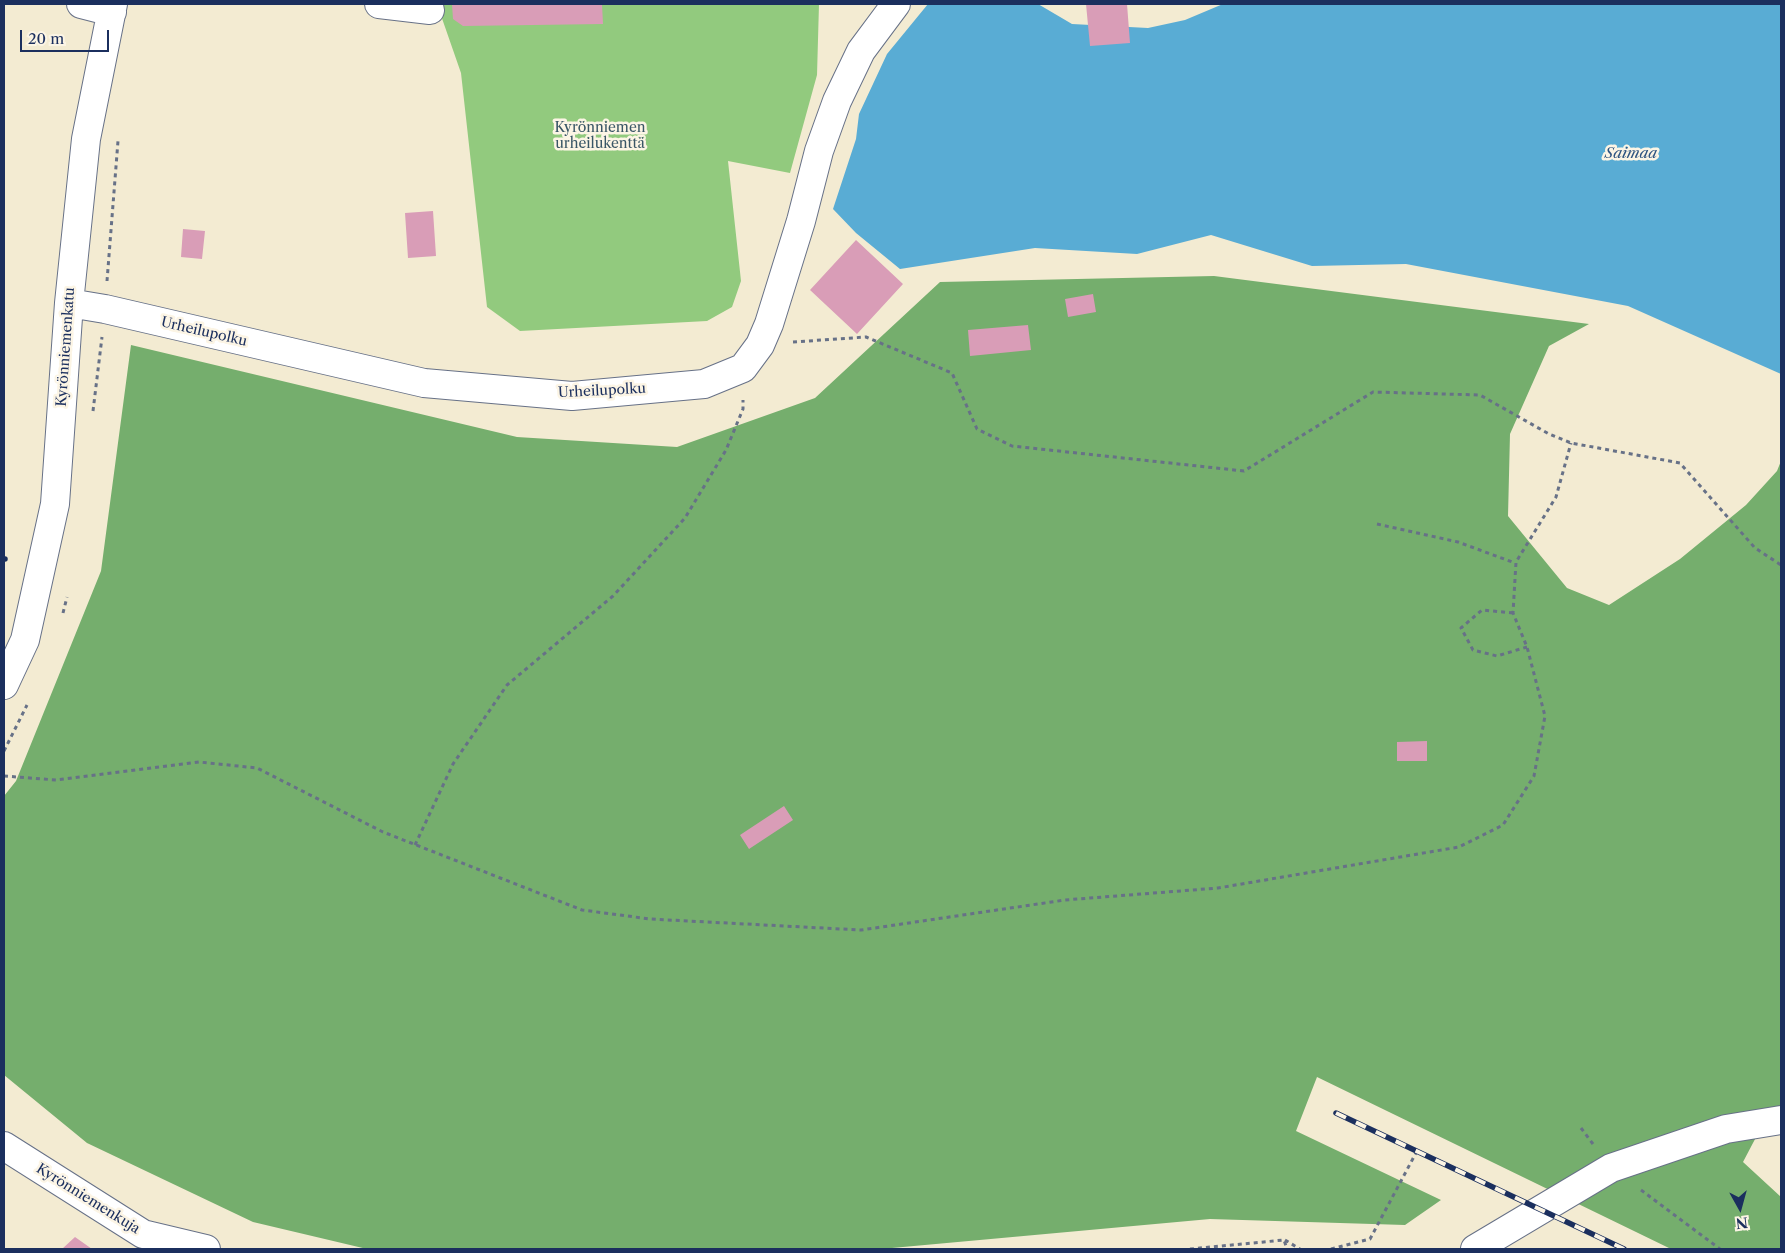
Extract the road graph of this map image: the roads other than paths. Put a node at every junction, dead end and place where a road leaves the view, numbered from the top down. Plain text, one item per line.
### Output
1 (81, 4) edge
2 (379, 4) edge
3 (896, 4) edge
4 (112, 8) edge
5 (430, 10) dead end
6 (69, 303) junction
7 (4, 685) edge
8 (1781, 1120) edge
9 (4, 1146) edge
10 (206, 1249) edge
11 (1475, 1249) edge

1 - 4 street
2 - 5 street
3 - 6 street, Urheilupolku
4 - 6 street, Kyrönniemenkatu
6 - 7 street, Kyrönniemenkatu
8 - 11 street
9 - 10 street, Kyrönniemenkuja

